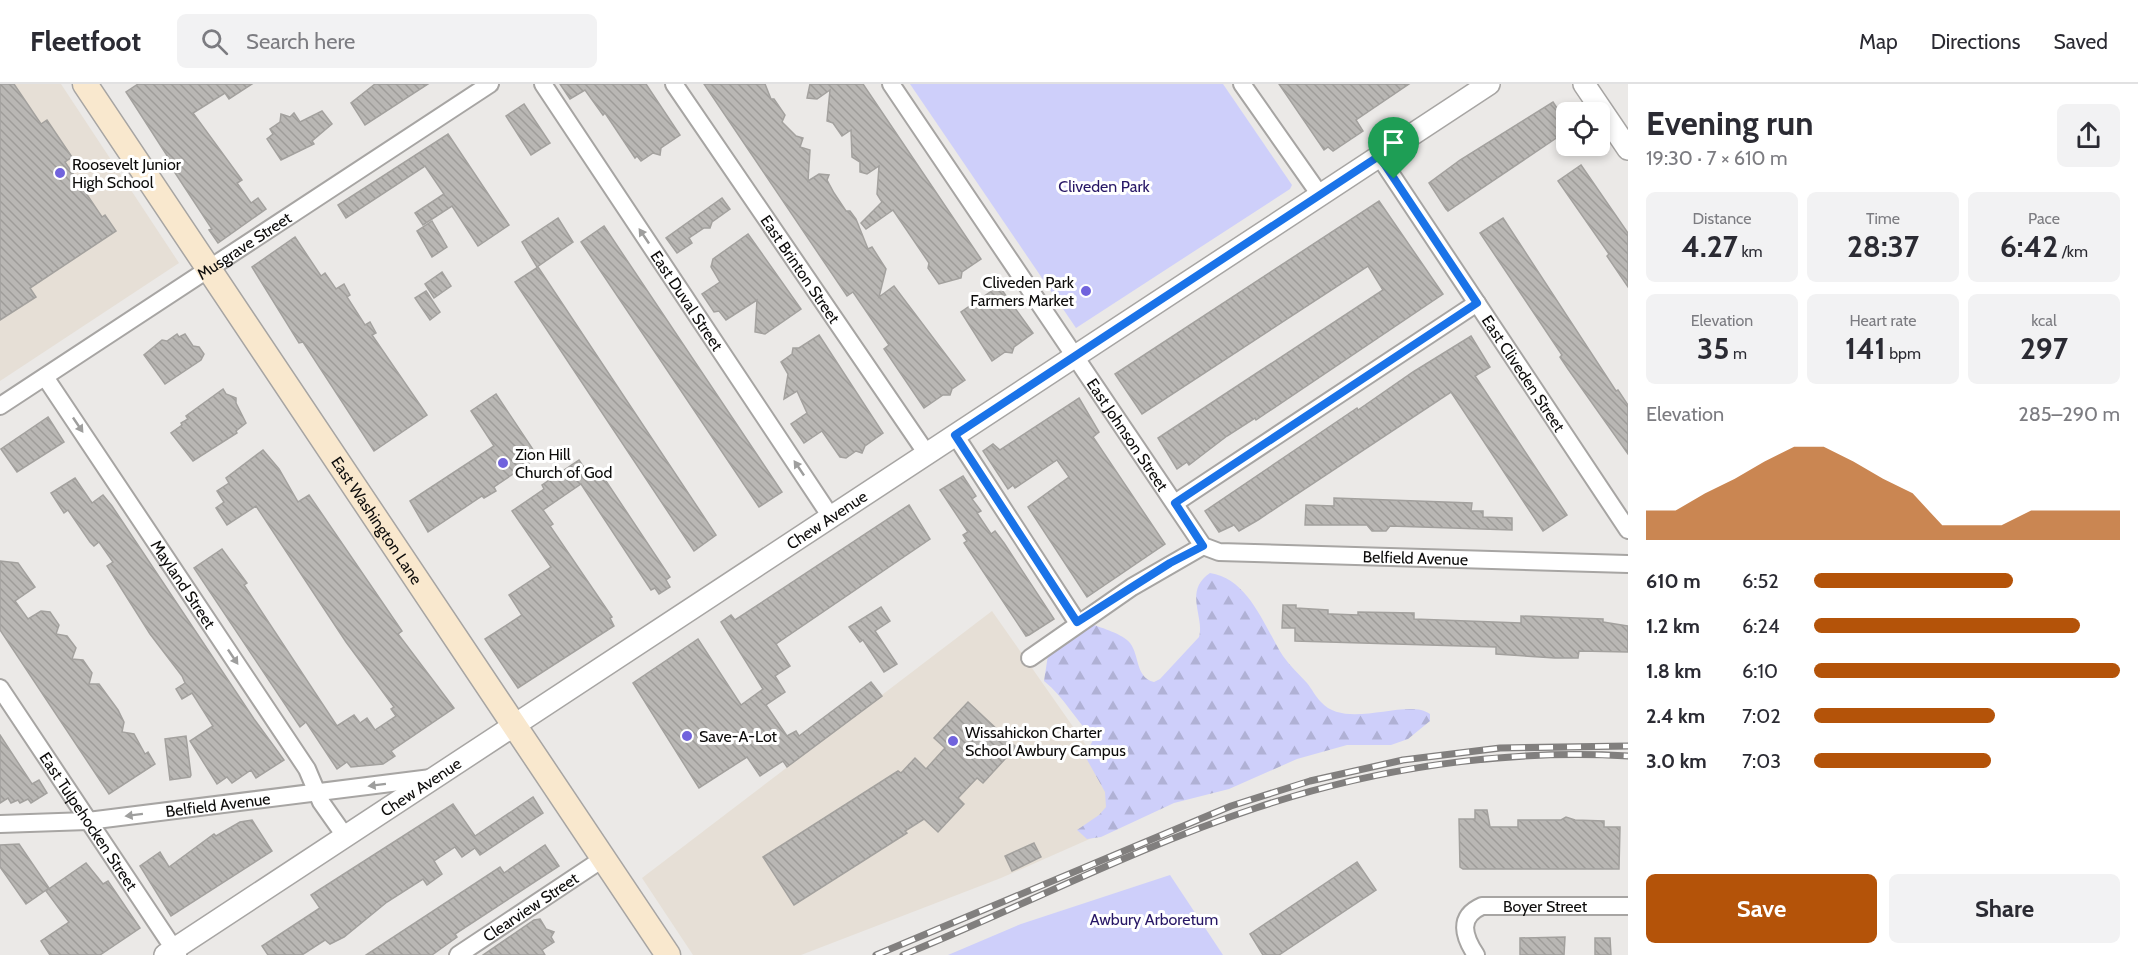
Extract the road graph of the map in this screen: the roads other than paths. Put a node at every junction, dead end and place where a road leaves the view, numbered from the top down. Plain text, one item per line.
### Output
1 (490, 84) edge
2 (543, 84) edge
3 (674, 84) edge
4 (891, 84) edge
5 (1242, 84) edge
6 (1489, 84) edge
7 (1584, 84) edge
8 (94, 87) edge
9 (1628, 149) edge
10 (1379, 156) junction
11 (1320, 195) junction
12 (209, 269) junction
13 (1477, 303) junction
14 (1076, 355) junction
15 (45, 376) junction
16 (0, 406) edge
17 (955, 435) junction
18 (927, 454) junction
19 (1175, 503) junction
20 (831, 517) junction
21 (1628, 530) edge
22 (1203, 546) junction
23 (1628, 564) edge
24 (1077, 622) junction
25 (1030, 658) dead end
26 (0, 688) edge
27 (514, 725) junction
28 (435, 777) junction
29 (317, 792) junction
30 (88, 821) junction
31 (0, 824) edge
32 (345, 836) junction
33 (604, 858) junction
34 (1628, 906) edge
35 (172, 953) edge
36 (459, 955) edge
37 (668, 955) edge
38 (1476, 955) edge

1 - 12 street, Musgrave Street
20 -> 2 street, East Duval Street
3 - 18 street, East Brinton Street
4 - 14 street, East Johnson Street
5 - 11 street
6 - 10 street, Chew Avenue
7 - 9 street
8 - 12 main road, East Washington Lane
10 - 11 street, Chew Avenue
10 - 13 street, East Cliveden Street
11 - 14 street, Chew Avenue
12 - 15 street, Musgrave Street
12 - 27 main road, East Washington Lane
13 - 19 street
13 - 21 street, East Cliveden Street
14 - 17 street, Chew Avenue
14 - 19 street, East Johnson Street
15 - 16 street, Musgrave Street
15 -> 29 street, Mayland Street
17 - 18 street, Chew Avenue
17 - 24 street
18 - 20 street, Chew Avenue
19 - 22 street, East Johnson Street
20 - 27 street, Chew Avenue
22 - 23 street, Belfield Avenue
22 - 24 street
24 - 25 street
26 - 30 street, East Tulpehocken Street
27 - 28 street, Chew Avenue
27 - 33 main road, East Washington Lane
28 -> 29 street, Belfield Avenue
28 - 32 street, Chew Avenue
29 -> 30 street, Belfield Avenue
29 - 32 street, Mayland Street
30 - 31 street, Belfield Avenue
30 - 35 street, East Tulpehocken Street
32 - 35 street, Chew Avenue
33 - 36 street, Clearview Street
33 - 37 main road, East Washington Lane
34 - 38 street, Boyer Street

